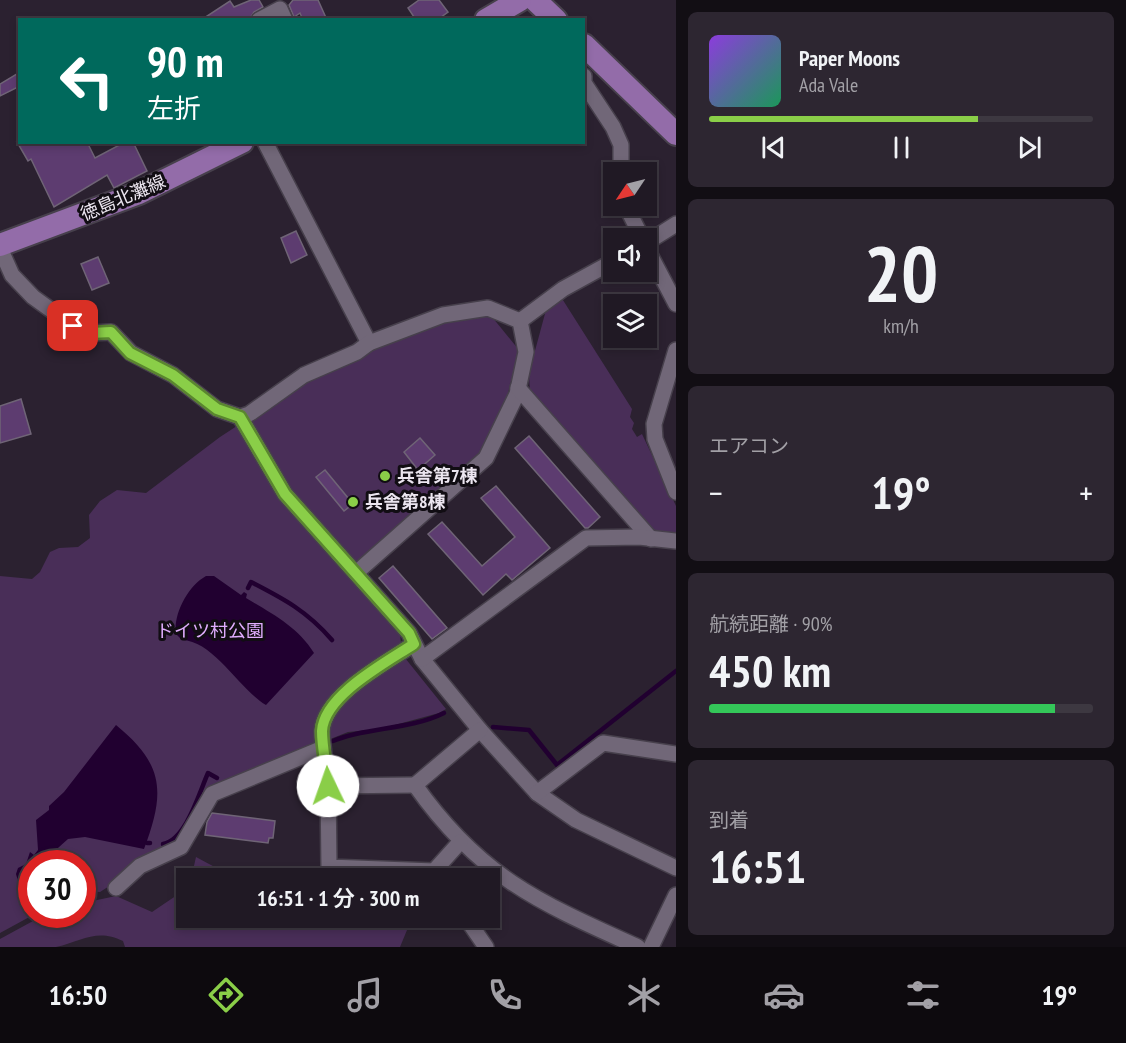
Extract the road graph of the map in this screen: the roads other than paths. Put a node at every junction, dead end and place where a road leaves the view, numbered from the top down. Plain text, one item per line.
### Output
1 (520, 0) edge
2 (535, 0) edge
3 (263, 18) edge
4 (284, 18) edge
5 (489, 18) edge
6 (554, 18) edge
7 (586, 54) edge
8 (585, 85) edge
9 (676, 134) edge
10 (238, 144) edge
11 (266, 144) edge
12 (621, 162) edge
13 (676, 224) edge
14 (657, 237) edge
15 (0, 246) edge
16 (603, 267) edge
17 (657, 267) edge
18 (676, 304) edge
19 (520, 321) junction
20 (369, 343) junction
21 (676, 350) edge
22 (518, 388) junction
23 (240, 417) junction
24 (676, 492) edge
25 (651, 539) junction
26 (676, 541) edge
27 (356, 573) junction
28 (414, 644) junction
29 (422, 659) junction
30 (480, 730) junction
31 (323, 748) junction
32 (676, 754) edge
33 (415, 785) junction
34 (328, 786) junction
35 (537, 793) junction
36 (460, 842) junction
37 (342, 868) edge
38 (442, 868) edge
39 (676, 868) edge
40 (116, 888) dead end
41 (676, 895) edge
42 (473, 928) edge
43 (486, 947) edge
44 (638, 947) edge
45 (651, 947) edge

1 - 5 main road
2 - 6 main road
3 - 4 street
7 - 9 main road
8 - 12 street
10 - 15 main road, 徳島北灘線
11 - 20 street
13 - 14 street
15 - 23 street
16 - 19 street
17 - 18 street
19 - 20 street
19 - 22 street
20 - 23 street
21 - 24 street
22 - 25 street
22 - 27 street
23 - 27 street
25 - 26 street
25 - 29 street
27 - 28 street
28 - 29 street
28 - 31 street
29 - 30 street
30 - 33 street
30 - 35 street
31 - 34 street
31 - 40 street
32 - 35 street
33 - 34 street
33 - 36 street
34 - 37 street
35 - 39 street
36 - 38 street
36 - 44 street
41 - 45 street
42 - 43 street

